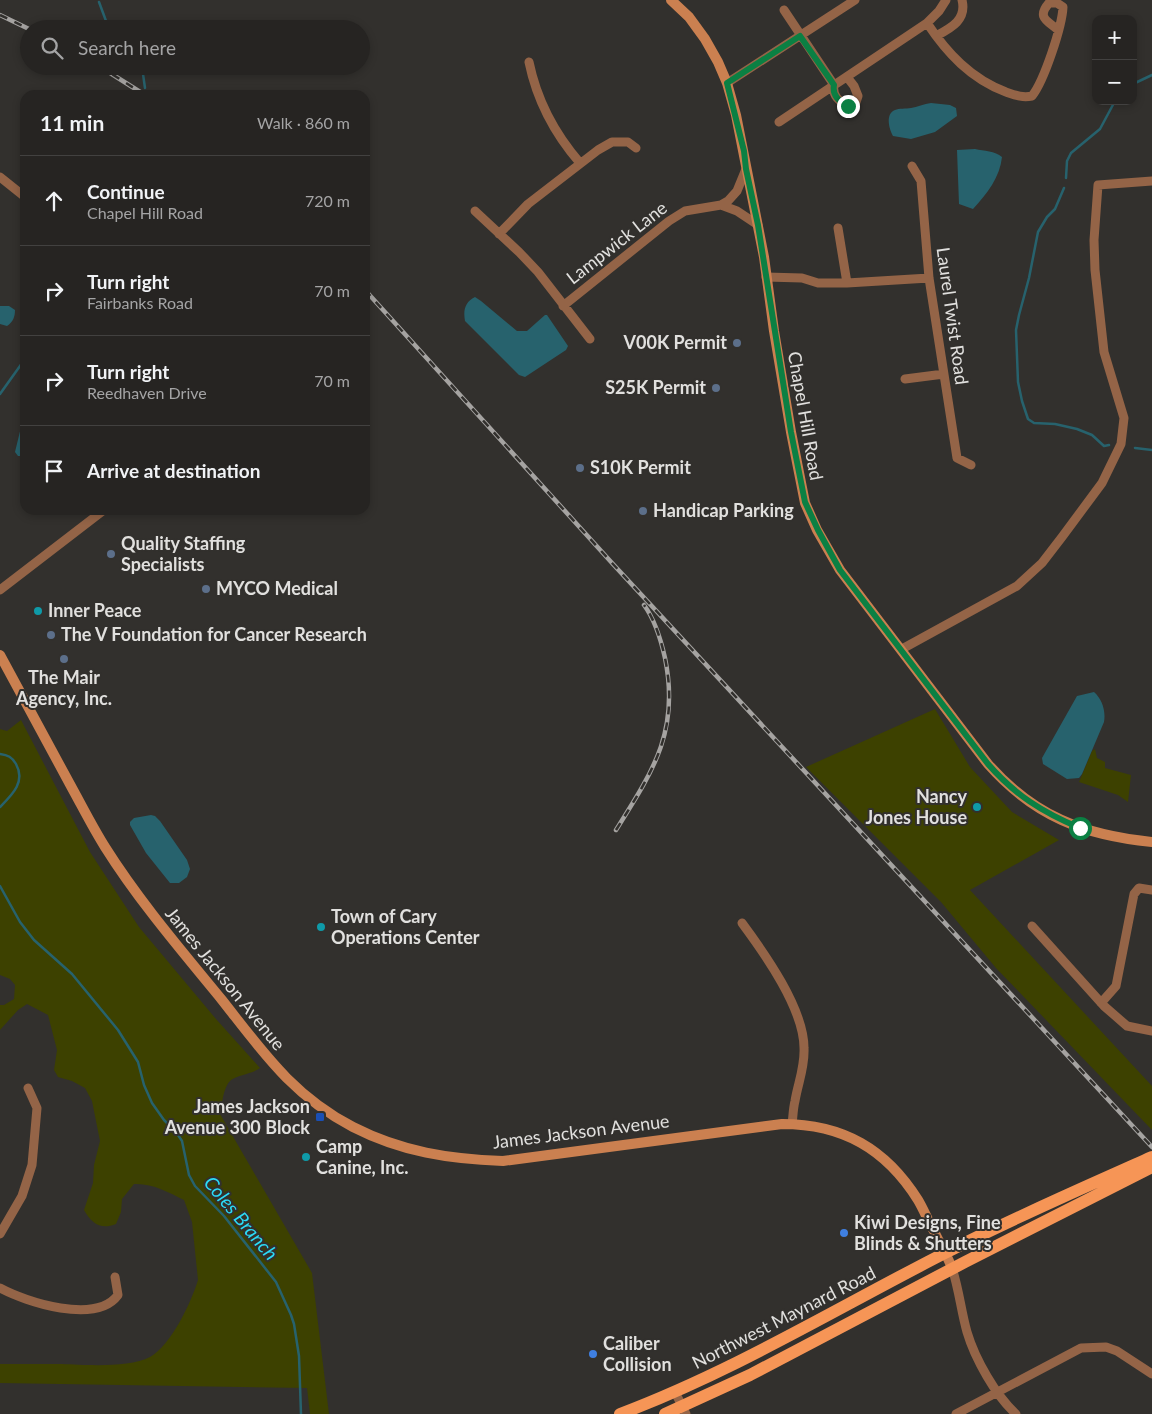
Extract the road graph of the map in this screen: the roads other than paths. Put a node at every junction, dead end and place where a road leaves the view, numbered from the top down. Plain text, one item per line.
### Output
1 (671, 0) edge
2 (855, 0) edge
3 (946, 0) edge
4 (962, 0) edge
5 (784, 10) dead end
6 (926, 23) junction
7 (1058, 30) dead end
8 (800, 36) junction
9 (936, 36) junction
10 (528, 62) dead end
11 (847, 77) junction
12 (727, 83) junction
13 (834, 85) junction
14 (778, 122) dead end
15 (636, 148) dead end
16 (580, 164) junction
17 (912, 166) dead end
18 (746, 169) junction
19 (0, 177) edge
20 (1152, 181) edge
21 (20, 193) edge
22 (721, 205) junction
23 (475, 212) dead end
24 (758, 225) junction
25 (838, 228) dead end
26 (499, 234) junction
27 (766, 277) junction
28 (929, 278) junction
29 (847, 283) junction
30 (563, 306) junction
31 (590, 340) dead end
32 (944, 374) junction
33 (905, 380) dead end
34 (971, 465) dead end
35 (98, 515) edge
36 (0, 590) edge
37 (902, 649) junction
38 (0, 655) edge
39 (1152, 842) edge
40 (1152, 890) edge
41 (742, 923) dead end
42 (1032, 926) dead end
43 (1101, 1002) junction
44 (1152, 1031) edge
45 (28, 1088) dead end
46 (792, 1124) junction
47 (1152, 1158) edge
48 (1152, 1167) edge
49 (1125, 1174) junction
50 (0, 1234) edge
51 (946, 1252) junction
52 (952, 1268) junction
53 (115, 1277) dead end
54 (0, 1288) edge
55 (1152, 1374) edge
56 (675, 1392) junction
57 (997, 1392) junction
58 (685, 1410) edge
59 (620, 1414) edge
60 (665, 1414) edge
61 (956, 1414) edge
62 (1016, 1414) edge

1 - 12 street, Chapel Hill Road
2 - 8 street
3 - 6 street
4 - 9 street
5 - 8 street
6 - 9 street
6 - 11 street
7 - 9 street
8 - 12 street
8 - 13 street
10 - 16 street
11 - 13 street
11 - 13 street
12 - 18 street, Chapel Hill Road
13 - 14 street
15 - 16 street
16 - 26 street
17 - 28 street, Laurel Twist Road
18 - 22 street
18 - 24 street, Chapel Hill Road
19 - 21 street
20 - 37 street
22 - 24 street
22 - 30 street, Lampwick Lane
23 - 26 street
24 - 27 street, Chapel Hill Road
25 - 29 street
26 - 30 street
27 - 29 street
27 - 37 street, Chapel Hill Road
28 - 29 street
28 - 32 street, Laurel Twist Road
30 - 31 street
32 - 33 street
32 - 34 street, Laurel Twist Road
35 - 36 street
37 - 39 street, Chapel Hill Road
38 - 46 street, James Jackson Avenue
40 - 43 street
41 - 46 street
42 - 43 street
43 - 44 street
45 - 50 street
46 - 51 street, James Jackson Avenue
47 - 49 main road, Northwest Maynard Road
48 - 49 main road, Northwest Maynard Road
49 - 51 main road, Northwest Maynard Road
49 - 52 main road, Northwest Maynard Road
51 - 52 street, James Jackson Avenue
51 - 56 main road, Northwest Maynard Road
52 - 57 street
52 - 58 main road, Northwest Maynard Road
53 - 54 street
55 - 57 street
56 - 58 street
56 - 59 main road, Northwest Maynard Road
57 - 61 street
57 - 62 street
58 - 60 main road, Northwest Maynard Road

